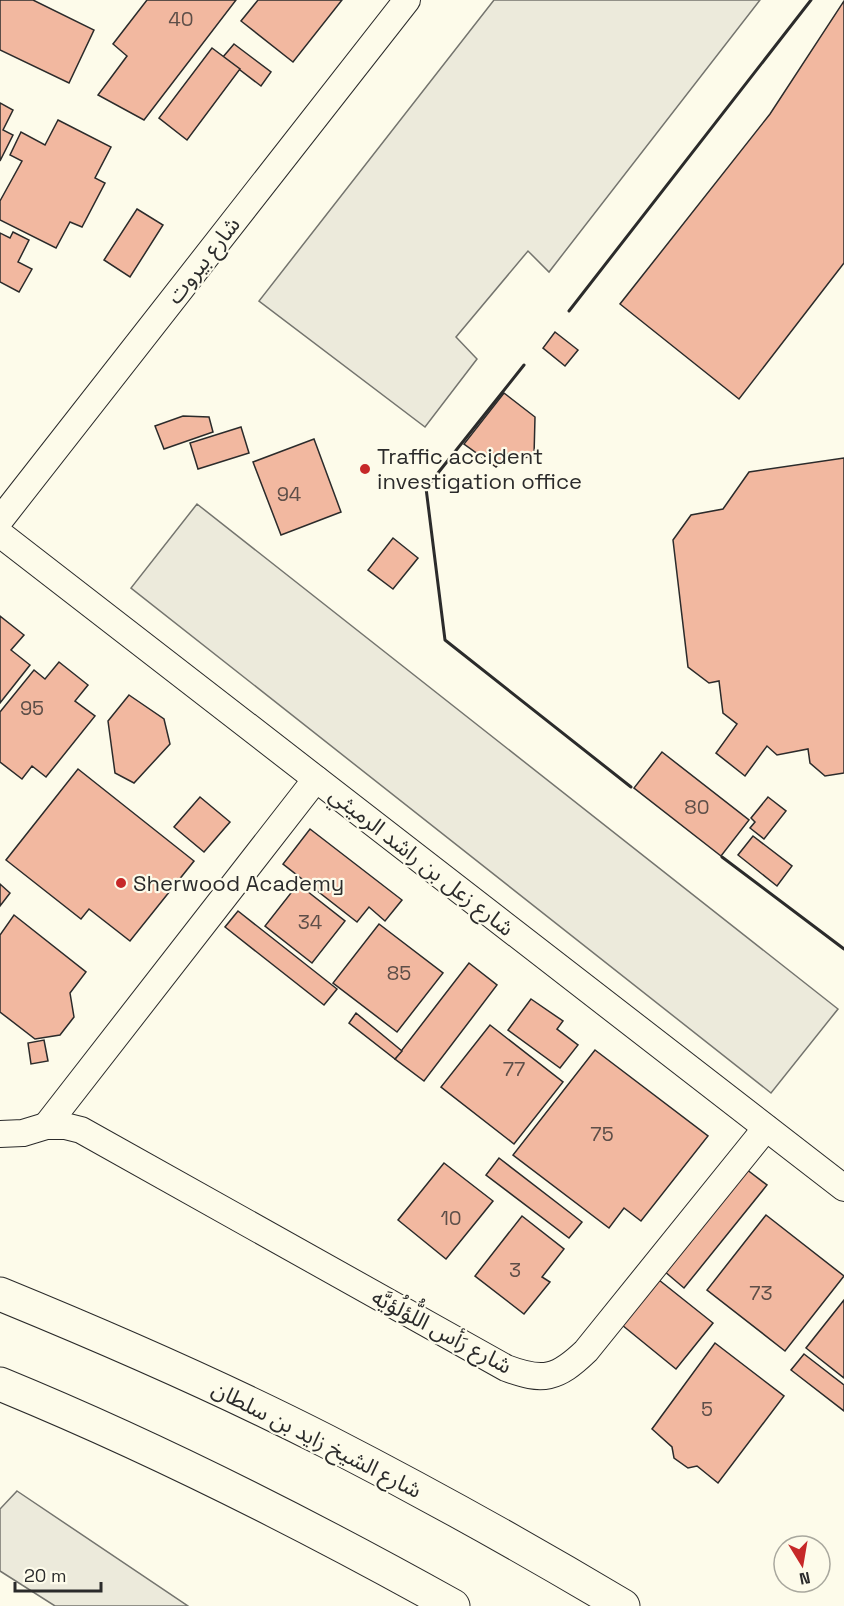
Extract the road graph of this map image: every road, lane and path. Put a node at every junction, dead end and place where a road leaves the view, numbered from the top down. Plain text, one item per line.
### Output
1 (406, 0) edge
2 (0, 520) edge
3 (0, 534) edge
4 (316, 779) junction
5 (46, 1126) junction
6 (766, 1128) junction
7 (0, 1134) edge
8 (844, 1188) edge
9 (0, 1294) edge
10 (0, 1384) edge
11 (453, 1606) edge
12 (623, 1606) edge

1 - 2 street, شارع بيروت
3 - 4 street, شارع زعل بن راشد الرميثي
4 - 5 street
4 - 6 street, شارع زعل بن راشد الرميثي
5 - 6 street, شارع رَأس اللُّؤلُؤيَّه
5 - 7 street, شارع رَأس اللُّؤلُؤيَّه
6 - 8 street, شارع زعل بن راشد الرميثي
9 - 12 highway, شارع الشيخ زايد بن سلطان
10 - 11 highway

